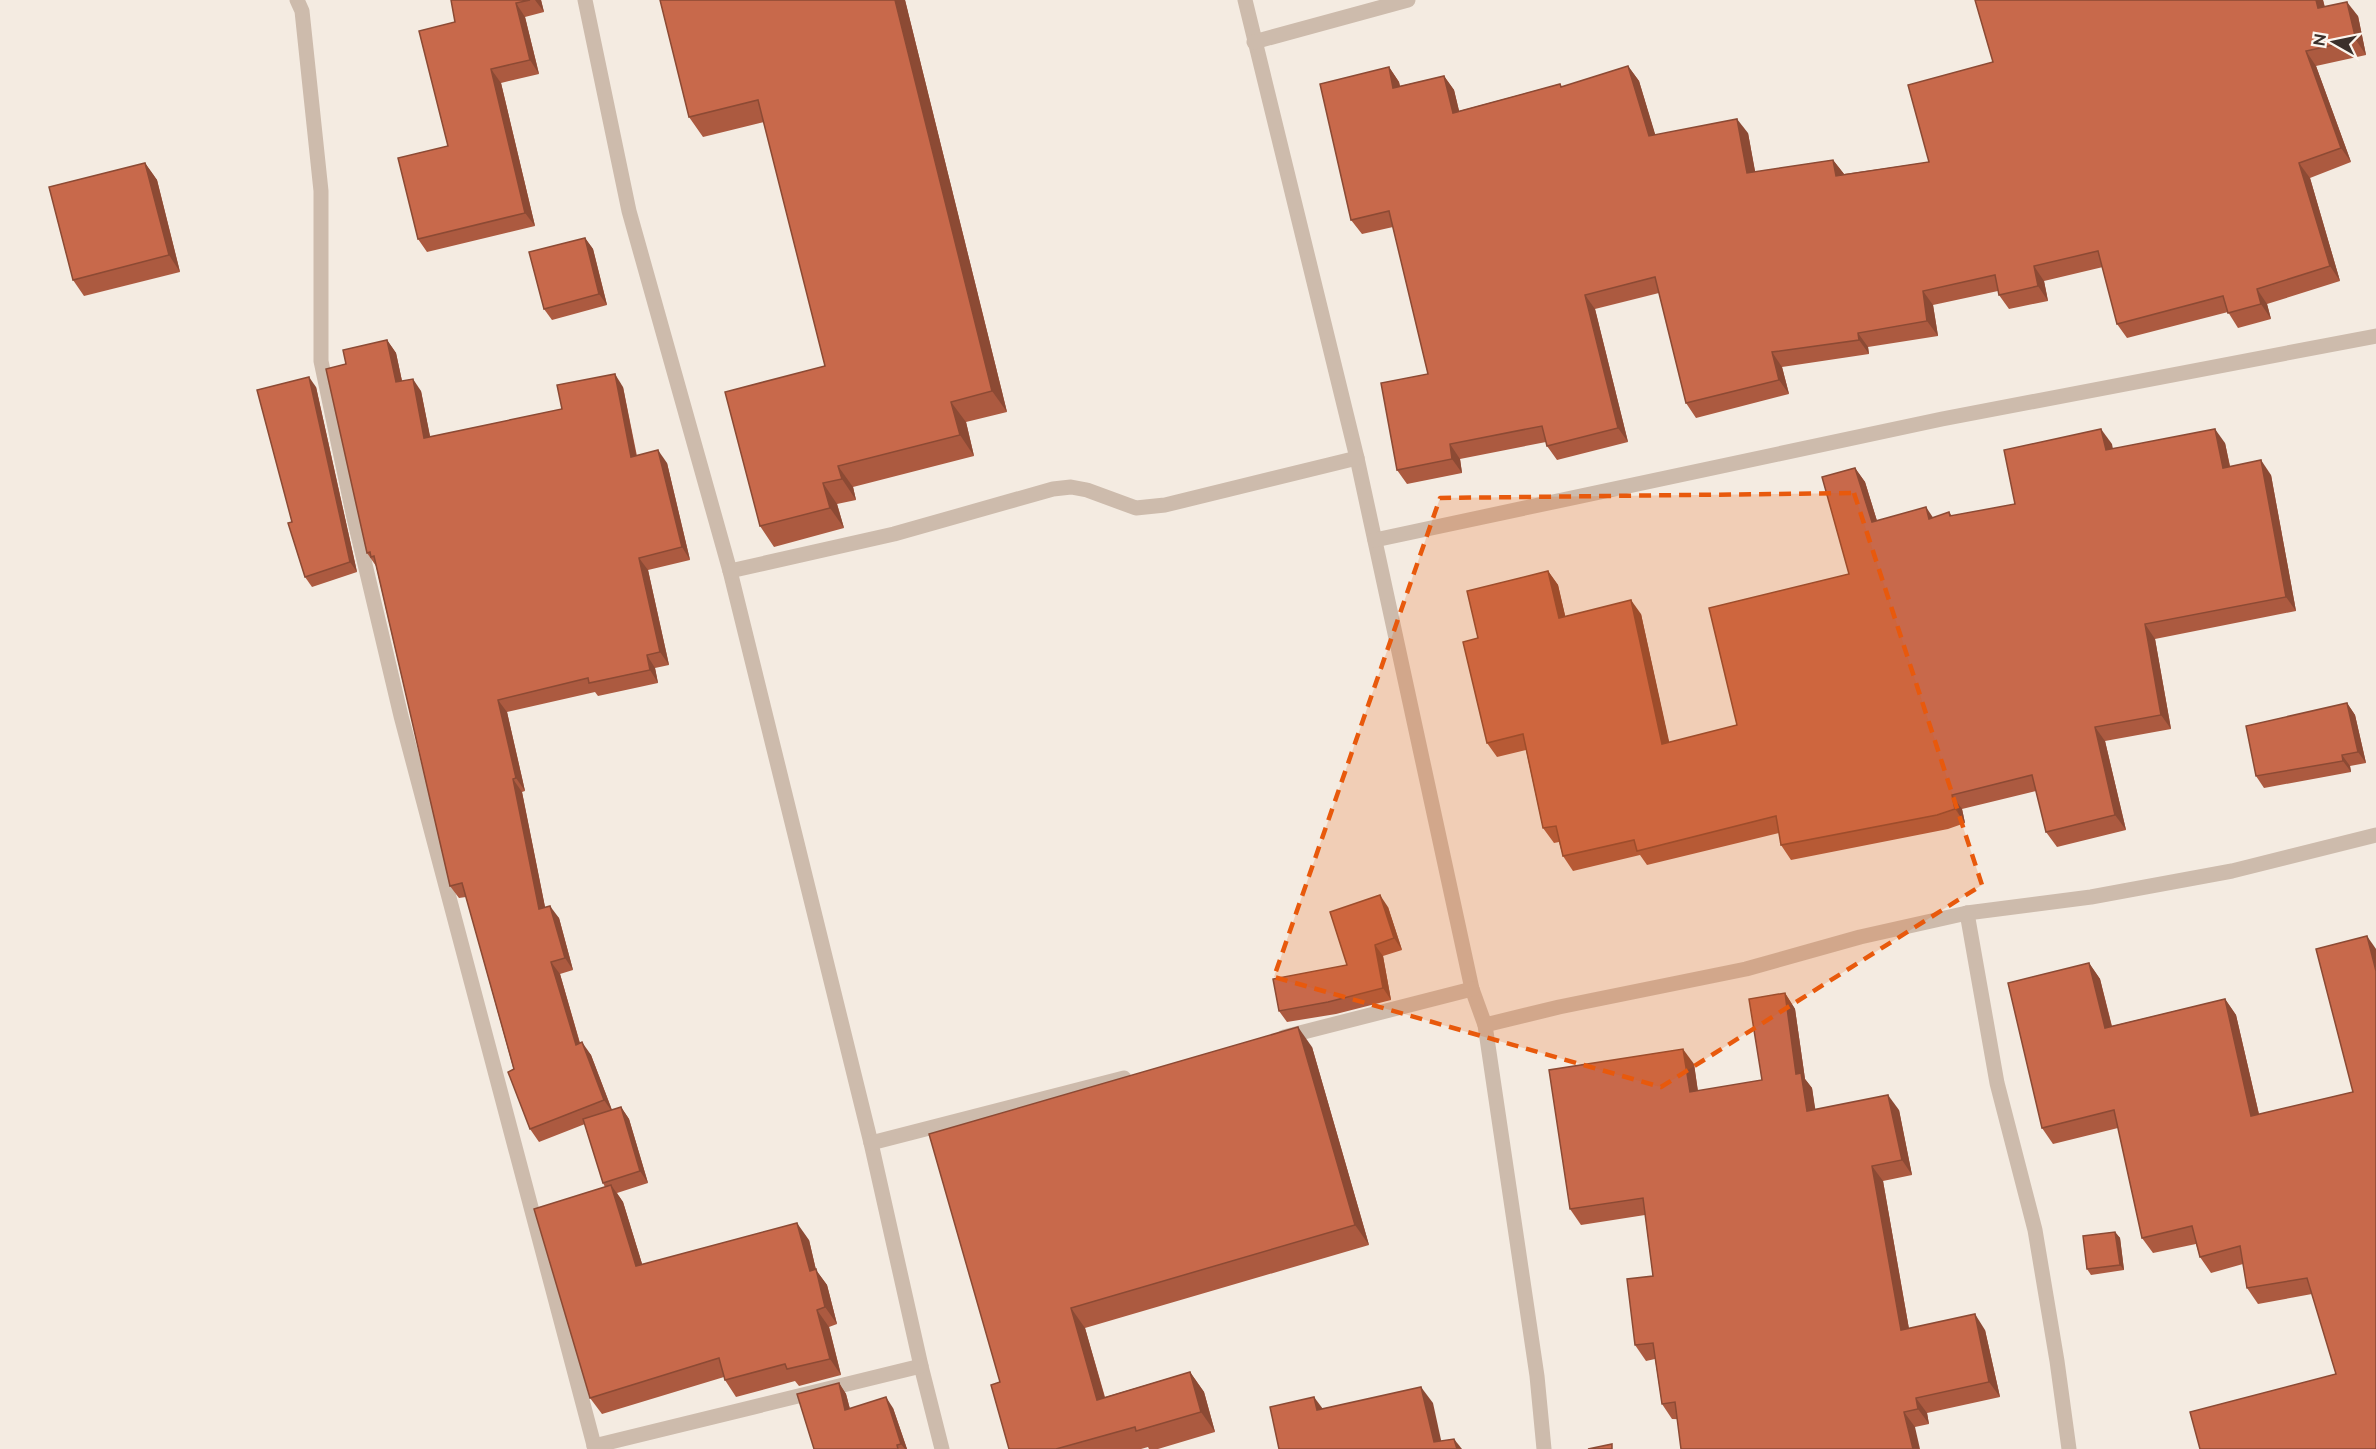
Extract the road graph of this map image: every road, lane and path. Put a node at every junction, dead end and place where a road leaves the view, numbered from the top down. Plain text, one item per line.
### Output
1 (297, 0) edge
2 (585, 0) edge
3 (1245, 0) edge
4 (1408, 0) edge
5 (1254, 42) junction
6 (2376, 336) edge
7 (1357, 458) junction
8 (1375, 540) junction
9 (730, 571) junction
10 (2376, 835) edge
11 (1967, 913) junction
12 (1472, 989) junction
13 (1485, 1025) junction
14 (1264, 1042) edge
15 (1137, 1075) edge
16 (871, 1143) junction
17 (921, 1366) junction
18 (594, 1447) edge
19 (942, 1449) edge
20 (1544, 1449) edge
21 (2068, 1449) edge

1 - 18 street
2 - 9 street
3 - 5 street
4 - 5 street
5 - 7 street
6 - 8 street
7 - 8 street
7 - 9 street
8 - 12 street
9 - 16 street
10 - 11 street
11 - 13 street
11 - 21 street
12 - 13 street
12 - 14 street
13 - 20 street
15 - 16 street
16 - 17 street
17 - 18 street
17 - 19 street

